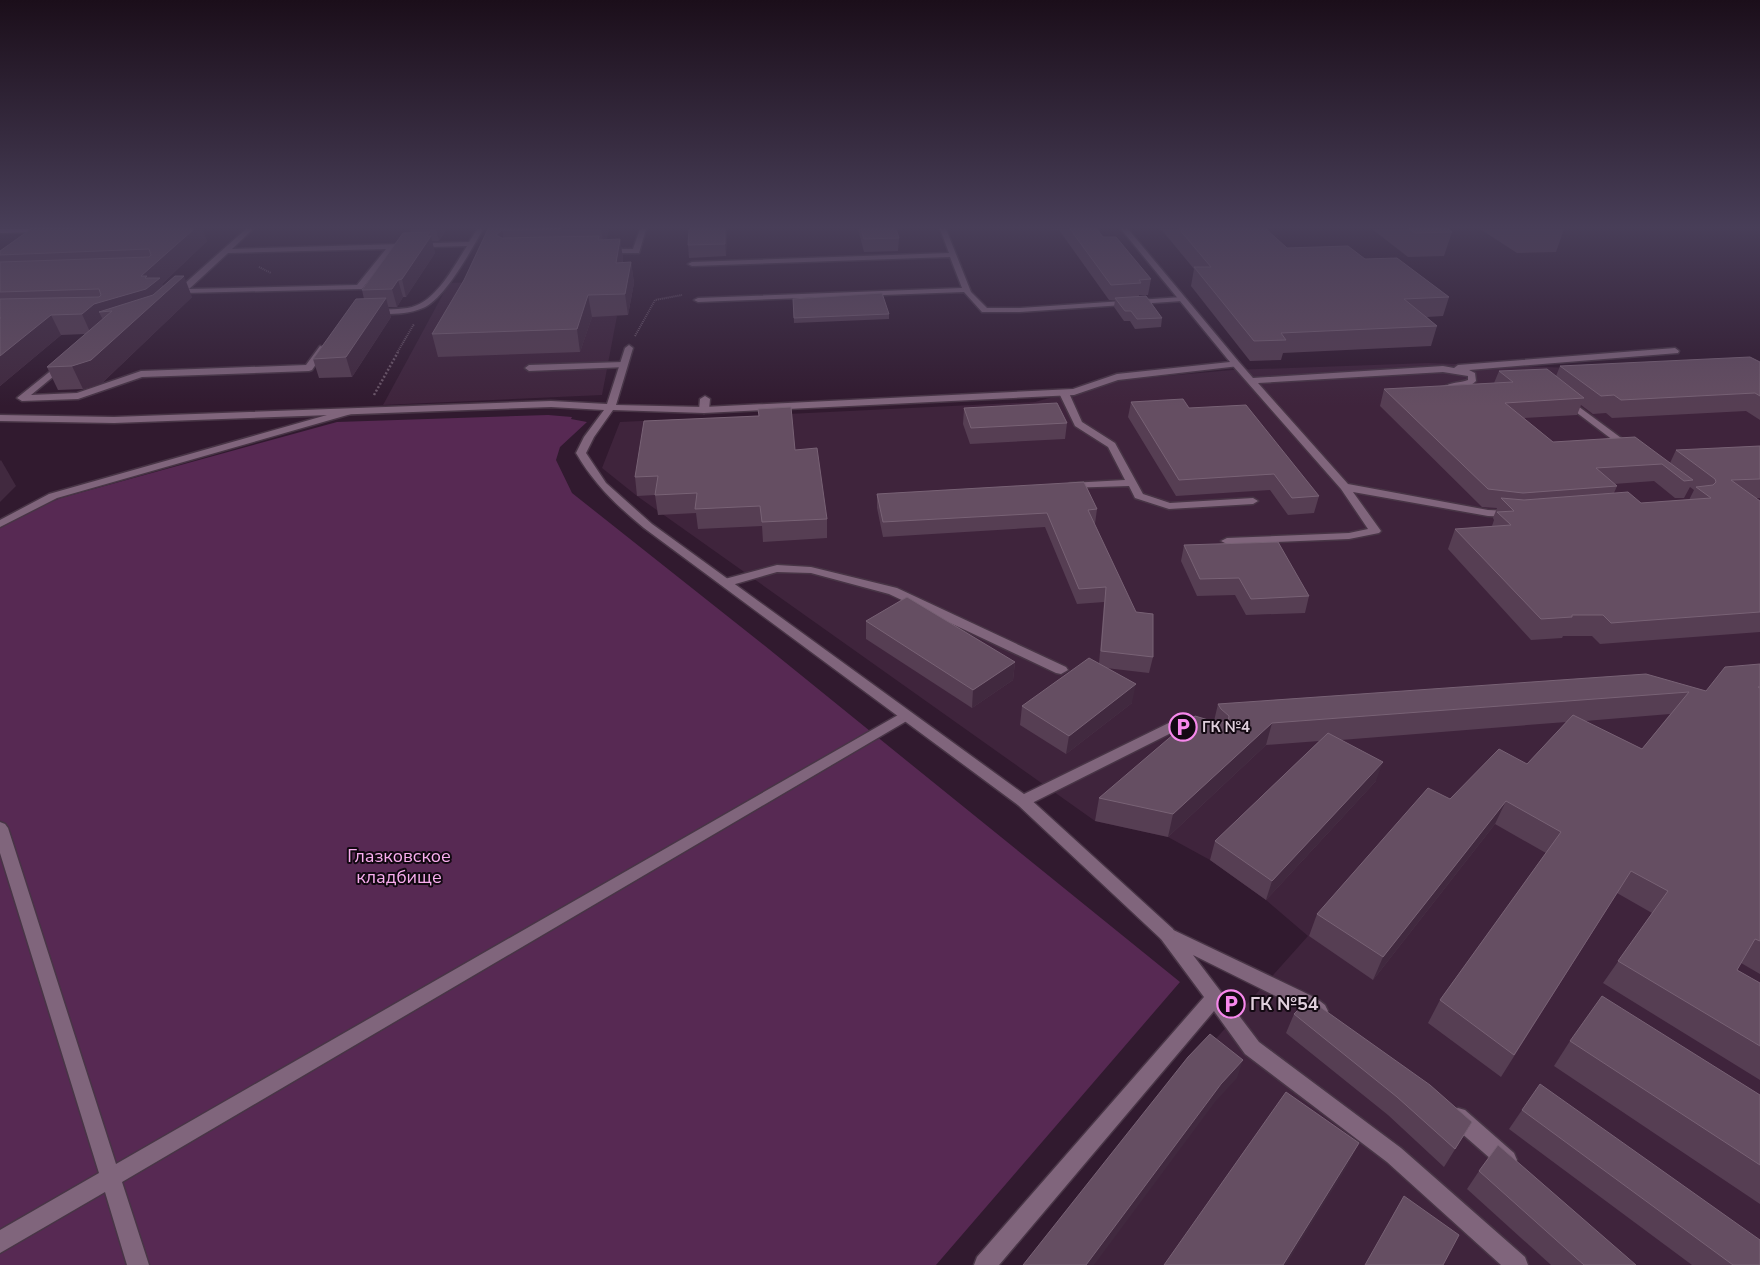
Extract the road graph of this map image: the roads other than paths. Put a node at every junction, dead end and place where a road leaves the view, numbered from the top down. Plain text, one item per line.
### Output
1 (186, 288) edge
2 (357, 288) edge
3 (440, 288) edge
4 (1173, 288) edge
5 (967, 290) joint
6 (183, 291) junction
7 (1182, 299) junction
8 (698, 300) dead end
9 (170, 302) edge
10 (366, 312) edge
11 (326, 344) edge
12 (629, 348) road end
13 (1675, 351) dead end
14 (72, 357) edge
15 (1236, 364) junction
16 (624, 365) junction
17 (529, 368) dead end
18 (1443, 369) junction
19 (1251, 381) junction
20 (1436, 388) edge
21 (1064, 393) junction
22 (1562, 397) edge
23 (705, 399) dead end
24 (611, 406) junction
25 (704, 410) junction
26 (348, 412) junction
27 (0, 418) edge
28 (1638, 455) edge
29 (1132, 483) junction
30 (1062, 486) edge
31 (1345, 487) junction
32 (1253, 502) dead end
33 (1516, 514) edge
34 (0, 524) edge
35 (1227, 541) dead end
36 (725, 583) junction
37 (1060, 670) dead end
38 (904, 716) junction
39 (1215, 740) edge
40 (1023, 802) junction
41 (0, 828) edge
42 (1167, 934) junction
43 (1214, 997) junction
44 (1332, 1021) edge
45 (1445, 1106) edge
46 (1518, 1170) edge
47 (110, 1178) junction
48 (0, 1242) edge
49 (138, 1265) edge
50 (985, 1265) edge
51 (1517, 1265) edge

1 - 6 street
2 - 6 street
3 - 10 street
4 - 7 street
5 - 7 street
5 - 8 street
6 - 9 street
7 - 15 street
11 - 14 street
12 - 16 street
13 - 18 street
15 - 19 street
15 - 21 street
16 - 17 street
16 - 24 street
18 - 19 street
18 - 20 street
19 - 31 street
21 - 25 street
21 - 29 street
22 - 28 street
23 - 25 street
24 - 25 street
24 - 26 street
24 - 36 street
26 - 27 street
26 - 34 street
29 - 30 street
29 - 32 street
31 - 33 street
31 - 35 street
36 - 37 street
36 - 38 street
38 - 40 street
38 - 47 street
39 - 40 street
40 - 42 street
41 - 47 street
42 - 43 street
42 - 44 street
43 - 50 street
43 - 51 street
45 - 46 street
47 - 48 street
47 - 49 street

